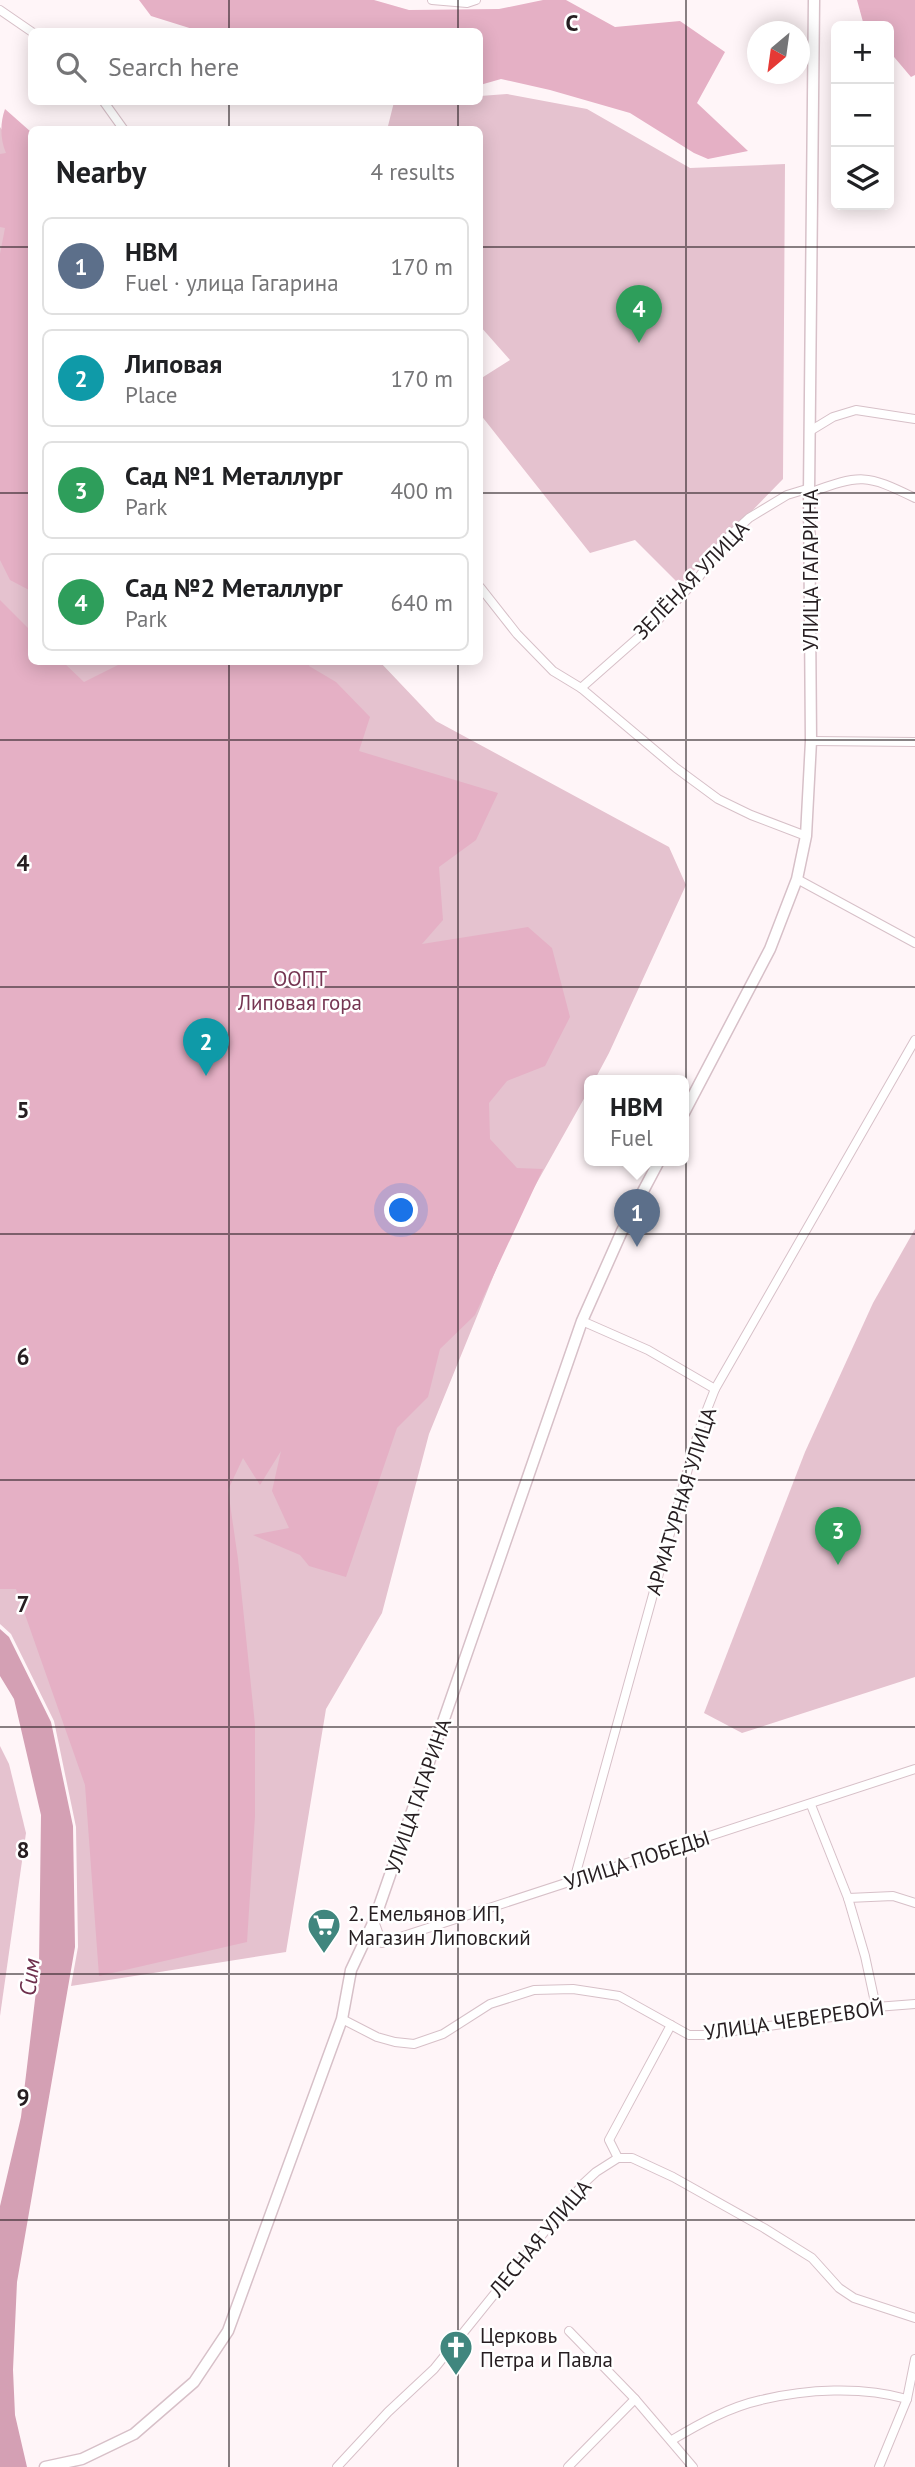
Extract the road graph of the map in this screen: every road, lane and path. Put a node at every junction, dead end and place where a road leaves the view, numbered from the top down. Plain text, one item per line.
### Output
1 (432, 0) edge
2 (476, 0) edge
3 (814, 0) edge
4 (0, 10) edge
5 (28, 29) edge
6 (106, 105) edge
7 (121, 126) edge
8 (915, 419) edge
9 (810, 431) junction
10 (809, 490) junction
11 (915, 498) edge
12 (483, 591) edge
13 (581, 688) junction
14 (810, 741) junction
15 (915, 742) edge
16 (806, 836) junction
17 (797, 879) junction
18 (915, 943) edge
19 (915, 1040) edge
20 (689, 1103) edge
21 (656, 1166) edge
22 (582, 1321) junction
23 (715, 1389) junction
24 (915, 1769) edge
25 (811, 1805) junction
26 (574, 1880) junction
27 (848, 1898) junction
28 (915, 1903) edge
29 (374, 1921) junction
30 (915, 2004) edge
31 (876, 2007) junction
32 (342, 2019) junction
33 (671, 2025) junction
34 (618, 2158) junction
35 (915, 2318) edge
36 (569, 2331) dead end
37 (915, 2360) edge
38 (914, 2376) edge
39 (635, 2399) junction
40 (907, 2399) junction
41 (672, 2440) junction
42 (81, 2463) edge
43 (45, 2467) edge
44 (337, 2467) edge
45 (568, 2467) edge
46 (693, 2467) edge
47 (879, 2467) edge

1 - 2 street
3 - 9 street, УЛИЦА ГАГАРИНА
4 - 5 street
6 - 7 street
8 - 9 street
9 - 10 street, УЛИЦА ГАГАРИНА
10 - 11 street, ЗЕЛЁНАЯ УЛИЦА
10 - 13 street, ЗЕЛЁНАЯ УЛИЦА
10 - 14 street, УЛИЦА ГАГАРИНА
12 - 13 street
13 - 16 street
14 - 15 street
14 - 16 street, УЛИЦА ГАГАРИНА
16 - 17 street, УЛИЦА ГАГАРИНА
17 - 18 street
17 - 20 street, УЛИЦА ГАГАРИНА
19 - 23 street, АРМАТУРНАЯ УЛИЦА
21 - 22 street, УЛИЦА ГАГАРИНА
22 - 23 street
22 - 29 street, УЛИЦА ГАГАРИНА
23 - 26 street, АРМАТУРНАЯ УЛИЦА
24 - 25 street, УЛИЦА ПОБЕДЫ
25 - 26 street, УЛИЦА ПОБЕДЫ
25 - 27 street
26 - 29 street, УЛИЦА ПОБЕДЫ
27 - 28 street
27 - 31 street
29 - 32 street, УЛИЦА ГАГАРИНА
30 - 31 street, УЛИЦА ЧЕВЕРЕВОЙ
31 - 33 street, УЛИЦА ЧЕВЕРЕВОЙ
32 - 33 street, УЛИЦА ЧЕВЕРЕВОЙ
32 - 42 street, УЛИЦА ГАГАРИНА
33 - 34 street
34 - 35 street
34 - 44 street, ЛЕСНАЯ УЛИЦА
36 - 39 street
37 - 38 street
38 - 40 street
39 - 41 street
39 - 45 street
40 - 41 street
40 - 47 street
41 - 46 street
42 - 43 street, УЛИЦА ГАГАРИНА

